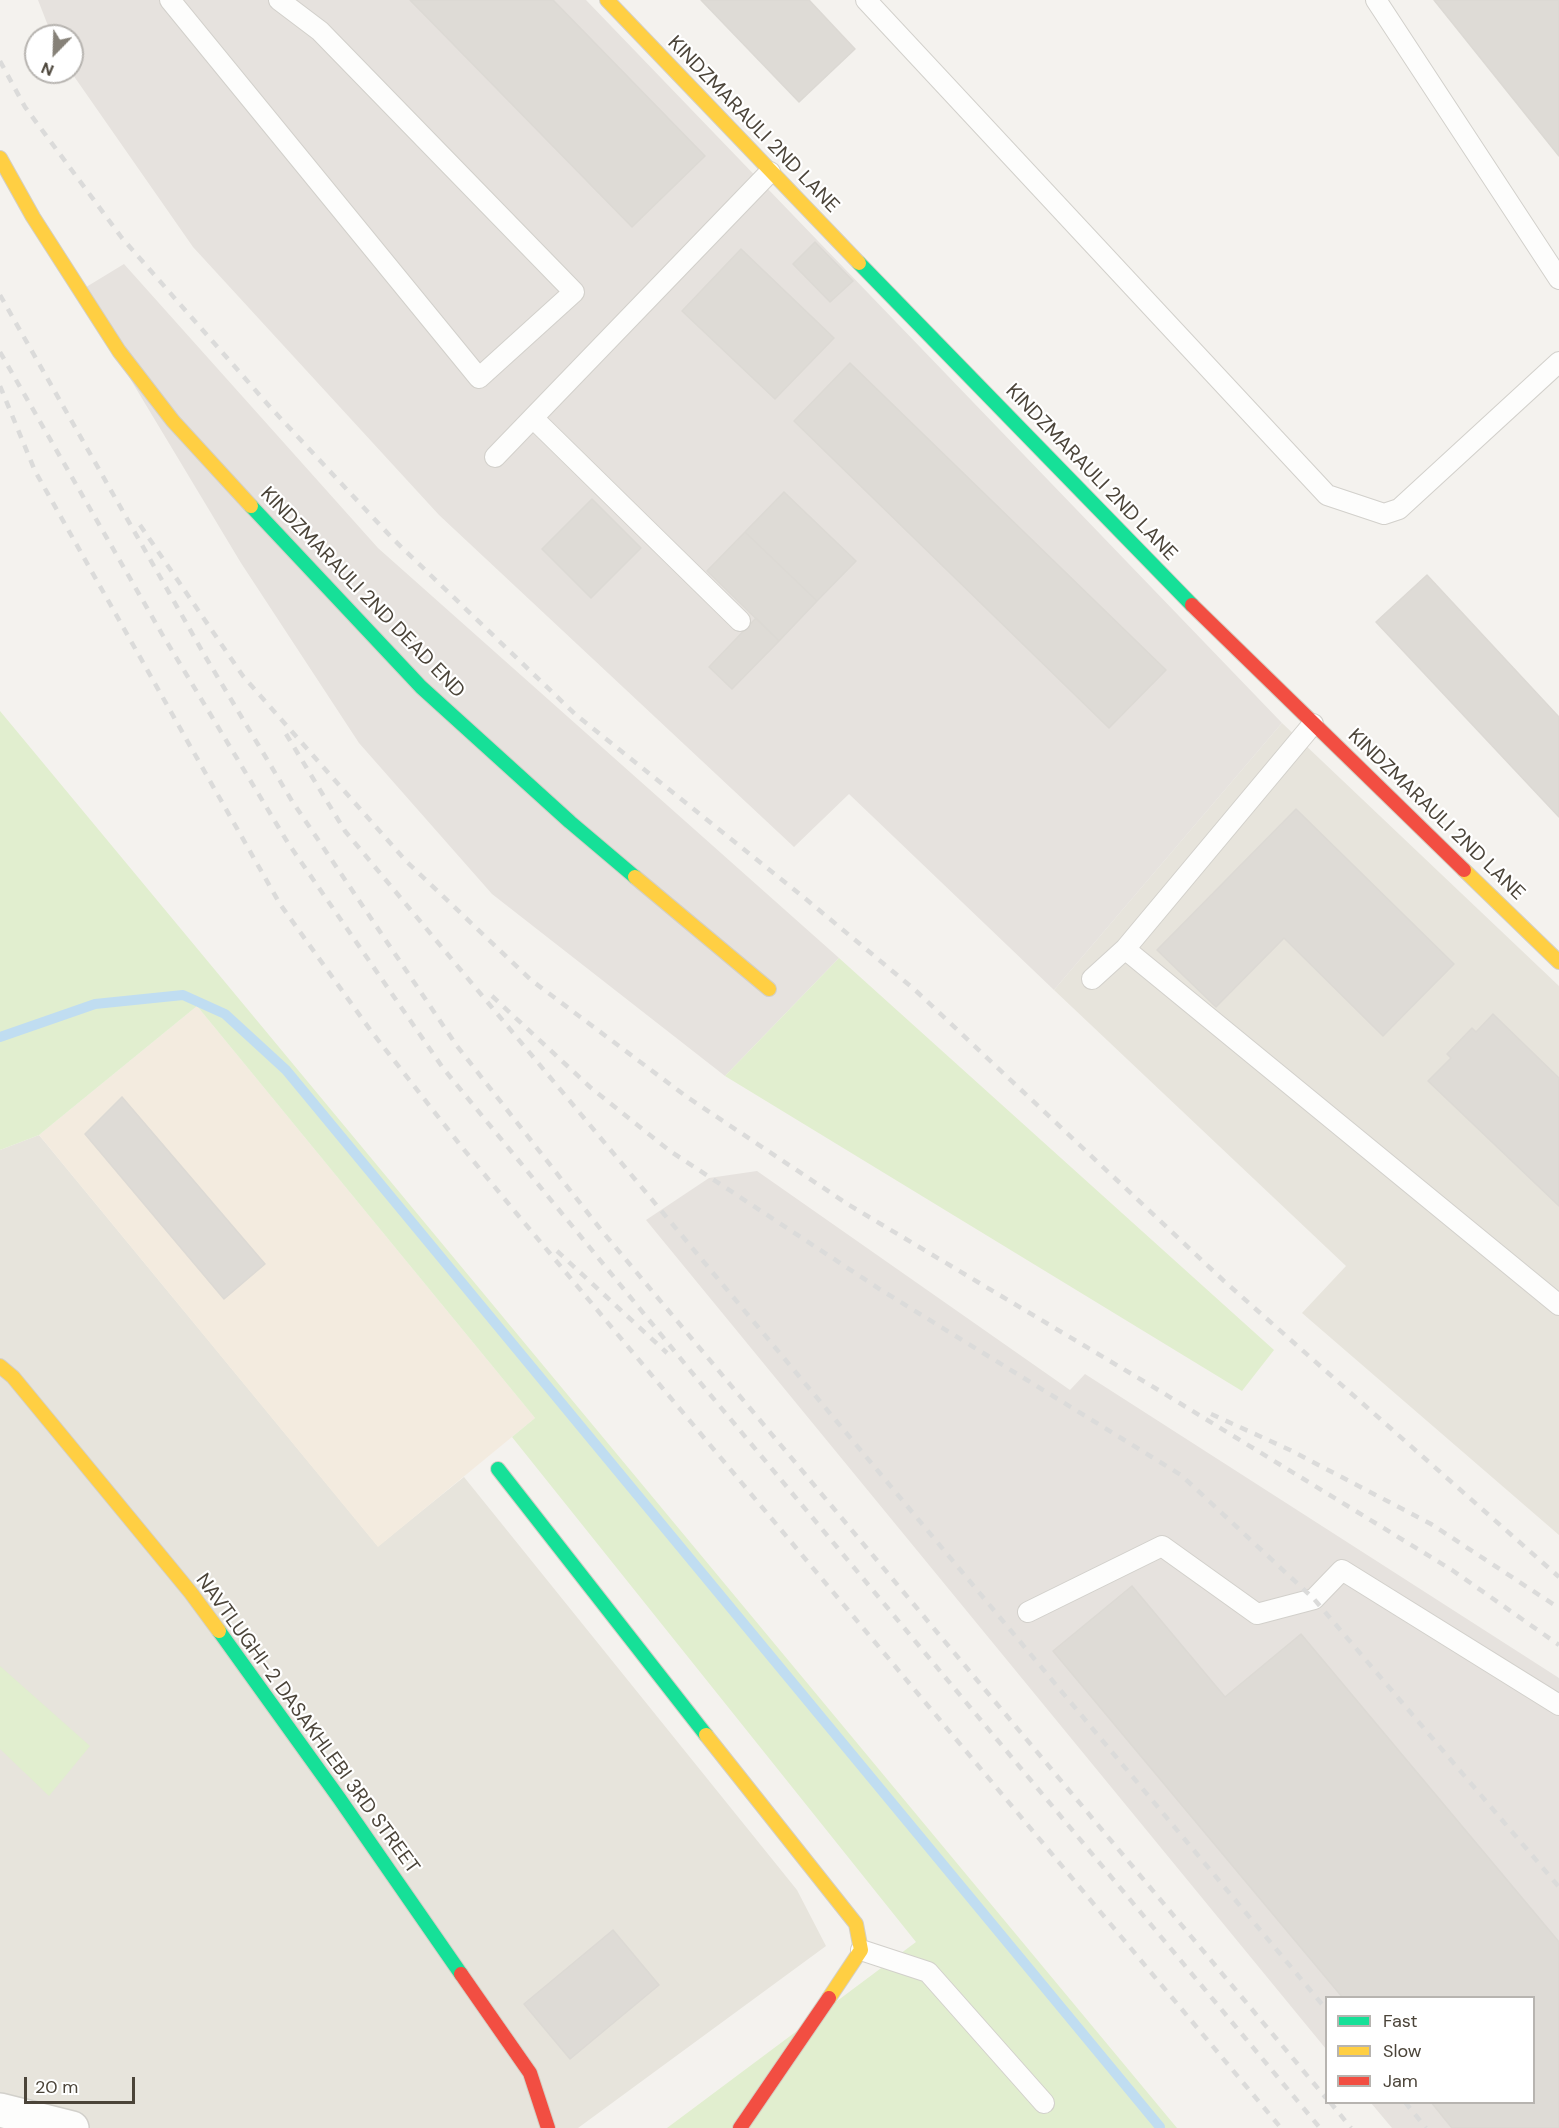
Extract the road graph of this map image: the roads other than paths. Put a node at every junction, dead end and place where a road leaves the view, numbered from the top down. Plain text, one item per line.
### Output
1 (170, 0) edge
2 (279, 0) edge
3 (607, 0) edge
4 (866, 0) edge
5 (1376, 0) edge
6 (0, 158) edge
7 (770, 172) junction
8 (1559, 279) edge
9 (1559, 362) edge
10 (533, 418) junction
11 (495, 458) dead end
12 (740, 621) dead end
13 (1313, 723) junction
14 (1125, 949) junction
15 (1559, 962) edge
16 (1092, 979) dead end
17 (769, 989) dead end
18 (1559, 1305) edge
19 (0, 1366) edge
20 (498, 1469) dead end
21 (1028, 1612) dead end
22 (1559, 1705) edge
23 (861, 1950) junction
24 (1044, 2103) dead end
25 (0, 2110) edge
26 (72, 2128) edge
27 (548, 2128) edge
28 (740, 2128) edge

1 - 2 lane
3 - 7 street, KINDZMARAULI 2ND LANE
4 - 9 lane
5 - 8 lane
6 - 17 street, KINDZMARAULI 2ND DEAD END
7 - 10 lane
7 - 13 street, KINDZMARAULI 2ND LANE
10 - 11 lane
10 - 12 lane
13 - 14 lane
13 - 15 street, KINDZMARAULI 2ND LANE
14 - 16 lane
14 - 18 lane
19 - 27 street, NAVTLUGHI-2 DASAKHLEBI 3RD STREET
20 - 23 street
21 - 22 lane
23 - 24 lane
23 - 28 street
25 - 26 street

